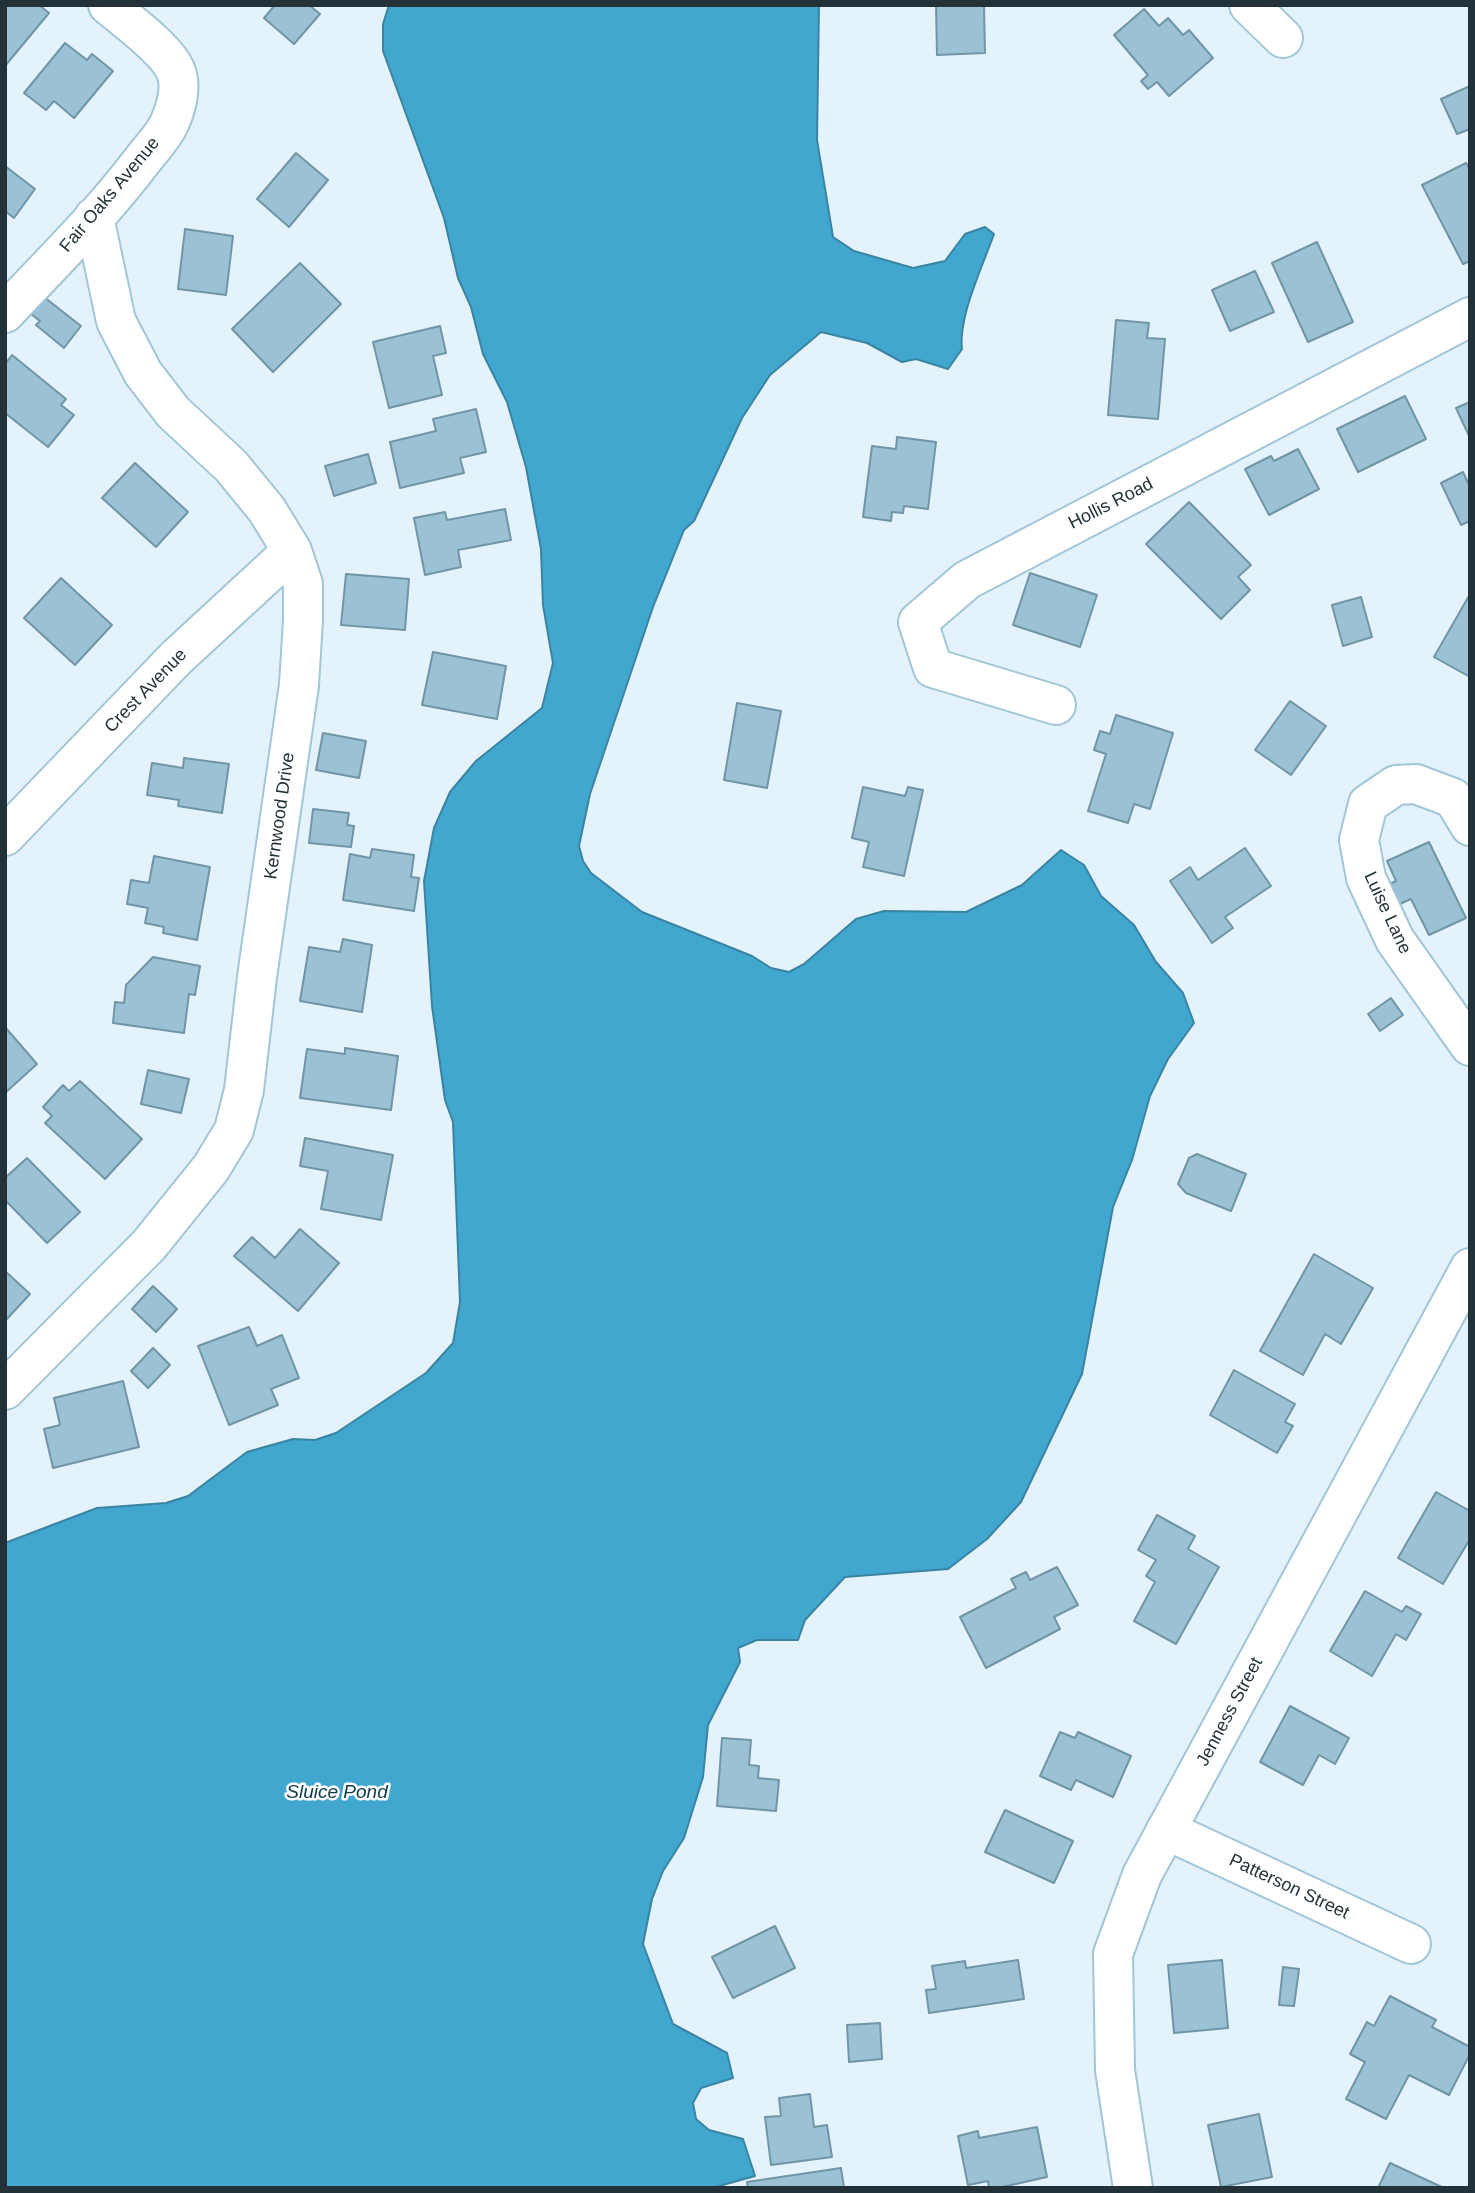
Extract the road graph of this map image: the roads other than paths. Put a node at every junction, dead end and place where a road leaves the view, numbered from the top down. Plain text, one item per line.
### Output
1 (108, 5) edge
2 (1249, 5) edge
3 (1283, 38) dead end
4 (94, 217) junction
5 (5, 313) edge
6 (1470, 317) edge
7 (292, 551) junction
8 (1056, 705) dead end
9 (1470, 826) edge
10 (5, 836) edge
11 (1470, 1046) edge
12 (1470, 1268) edge
13 (5, 1390) edge
14 (1166, 1830) junction
15 (1411, 1944) dead end
16 (1133, 2188) edge

1 - 4 street, Fair Oaks Avenue
2 - 3 street
4 - 5 street, Fair Oaks Avenue
4 - 7 street, Kernwood Drive
6 - 8 street, Hollis Road
7 - 10 street, Crest Avenue
7 - 13 street, Kernwood Drive
9 - 11 street, Luise Lane
12 - 14 street, Jenness Street
14 - 15 street, Patterson Street
14 - 16 street, Jenness Street

